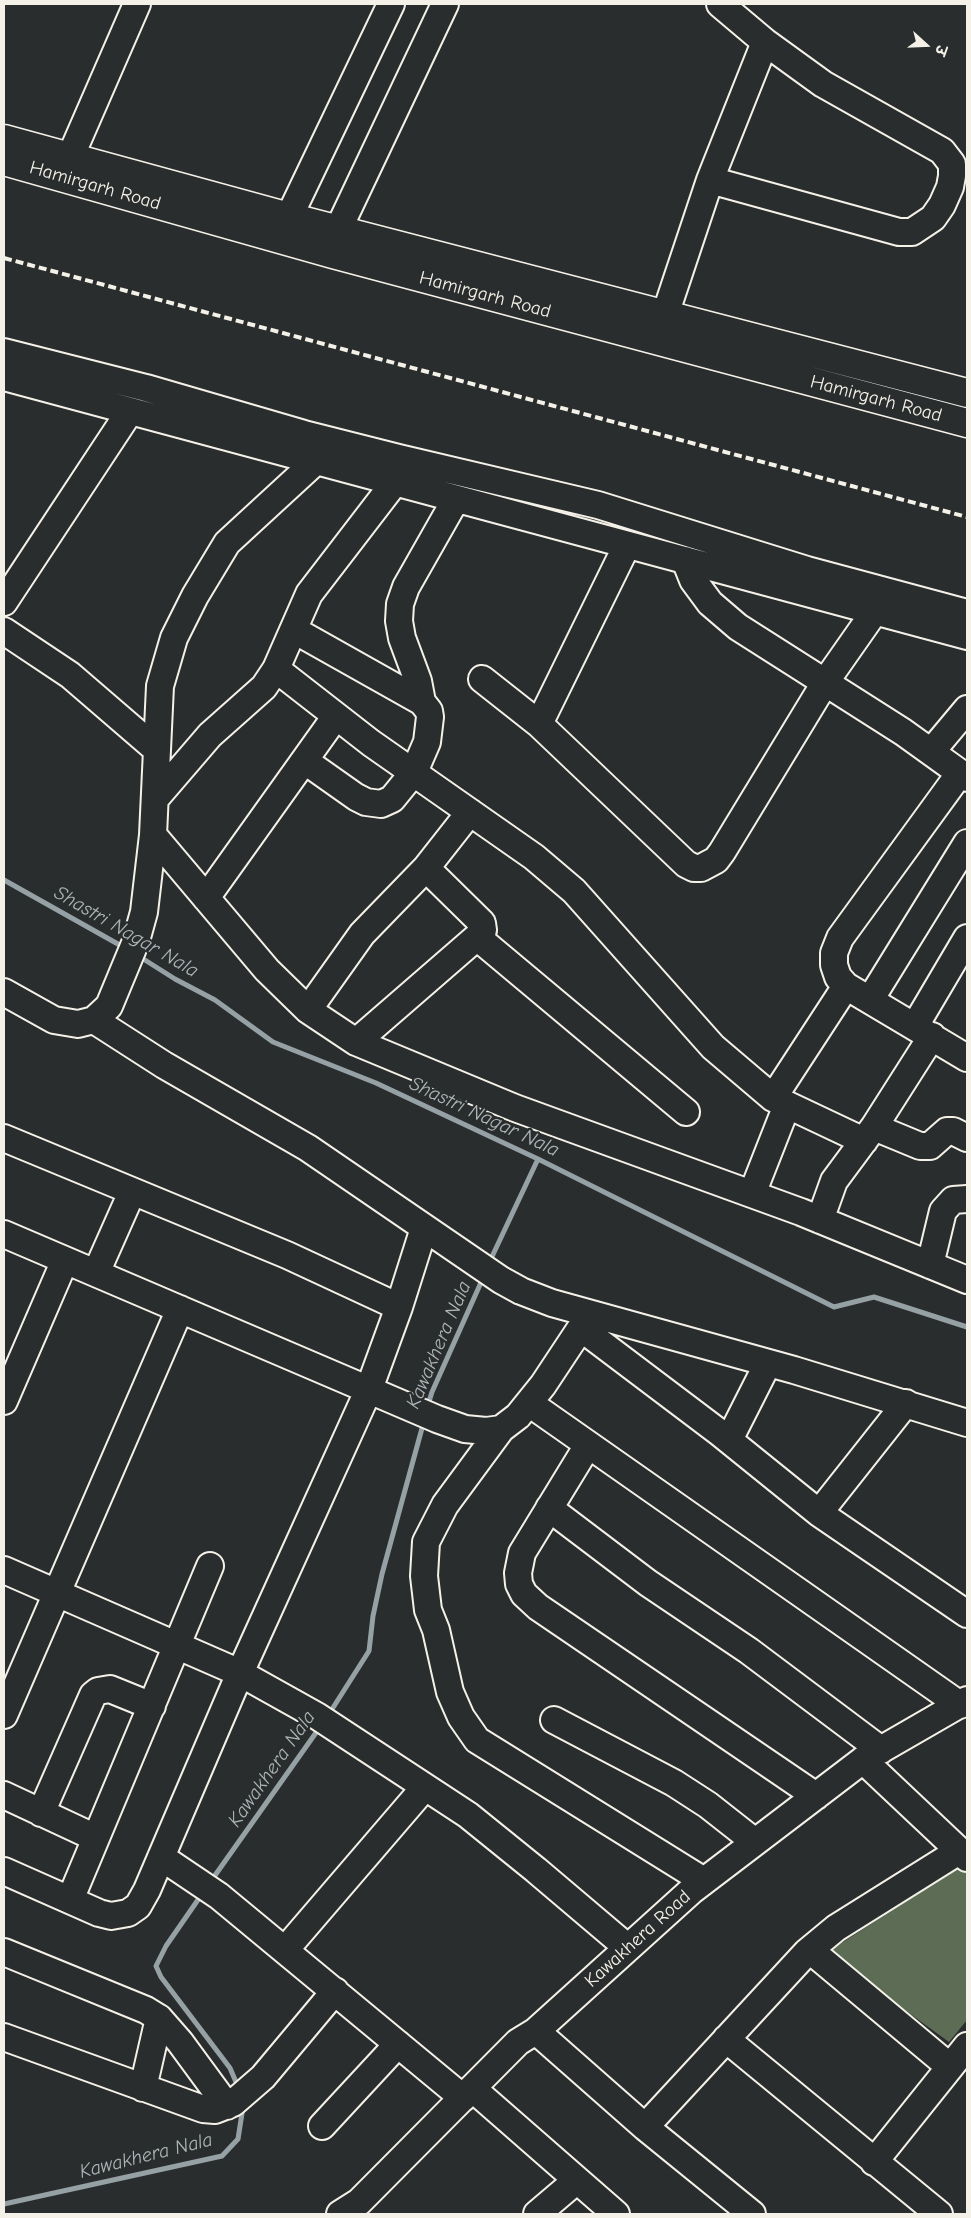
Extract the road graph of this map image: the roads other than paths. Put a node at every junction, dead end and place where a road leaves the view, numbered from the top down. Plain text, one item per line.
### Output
1 (137, 4) edge
2 (392, 4) edge
3 (445, 4) edge
4 (720, 4) edge
5 (765, 42) junction
6 (4, 139) edge
7 (4, 161) edge
8 (66, 167) junction
9 (710, 180) junction
10 (289, 218) junction
11 (338, 230) junction
12 (665, 315) junction
13 (4, 352) edge
14 (4, 377) edge
15 (967, 393) edge
16 (130, 411) junction
17 (967, 424) edge
18 (337, 442) junction
19 (316, 461) junction
20 (395, 482) junction
21 (456, 499) junction
22 (627, 544) junction
23 (685, 560) junction
24 (4, 602) edge
25 (875, 612) junction
26 (967, 613) edge
27 (294, 630) junction
28 (4, 631) edge
29 (967, 636) edge
30 (276, 669) junction
31 (482, 679) dead end
32 (826, 681) junction
33 (422, 702) junction
34 (967, 709) edge
35 (336, 716) junction
36 (539, 724) junction
37 (157, 750) junction
38 (931, 752) junction
39 (305, 761) junction
40 (414, 772) junction
41 (964, 776) edge
42 (155, 799) junction
43 (470, 812) junction
44 (153, 835) junction
45 (967, 843) edge
46 (426, 868) junction
47 (206, 898) junction
48 (477, 937) junction
49 (967, 938) edge
50 (846, 986) junction
51 (4, 992) edge
52 (870, 1000) junction
53 (308, 1010) junction
54 (94, 1020) junction
55 (923, 1031) junction
56 (356, 1042) junction
57 (967, 1058) edge
58 (780, 1101) junction
59 (686, 1112) dead end
60 (869, 1134) junction
61 (4, 1138) edge
62 (967, 1138) edge
63 (132, 1192) junction
64 (752, 1194) junction
65 (967, 1199) edge
66 (820, 1220) junction
67 (424, 1228) junction
68 (4, 1234) edge
69 (65, 1260) junction
70 (930, 1264) junction
71 (96, 1273) junction
72 (967, 1280) edge
73 (399, 1307) junction
74 (180, 1309) junction
75 (585, 1321) junction
76 (768, 1363) junction
77 (10, 1371) edge
78 (369, 1389) junction
79 (4, 1400) edge
80 (529, 1403) junction
81 (906, 1403) junction
82 (967, 1423) edge
83 (500, 1428) junction
84 (729, 1440) junction
85 (588, 1444) junction
86 (549, 1508) junction
87 (819, 1513) junction
88 (210, 1566) dead end
89 (4, 1570) edge
90 (57, 1593) junction
91 (967, 1614) edge
92 (178, 1645) junction
93 (240, 1672) junction
94 (964, 1703) edge
95 (152, 1706) junction
96 (4, 1715) edge
97 (554, 1720) dead end
98 (872, 1755) junction
99 (425, 1787) junction
100 (4, 1795) edge
101 (816, 1796) junction
102 (41, 1812) junction
103 (96, 1838) junction
104 (755, 1842) junction
105 (963, 1855) edge
106 (161, 1857) junction
107 (4, 1873) edge
108 (704, 1881) junction
109 (70, 1900) junction
110 (628, 1948) junction
111 (285, 1950) junction
112 (810, 1950) junction
113 (4, 1952) edge
114 (335, 1991) junction
115 (159, 2018) junction
116 (536, 2031) junction
117 (4, 2037) edge
118 (726, 2039) junction
119 (398, 2044) junction
120 (967, 2046) edge
121 (950, 2067) junction
122 (143, 2088) junction
123 (468, 2093) junction
124 (235, 2101) junction
125 (322, 2126) dead end
126 (645, 2127) junction
127 (874, 2162) junction
128 (577, 2180) junction
129 (340, 2214) edge
130 (538, 2214) edge
131 (616, 2214) edge
132 (752, 2214) edge
133 (940, 2214) edge

1 - 8 street
2 - 10 street
3 - 11 street
4 - 5 street
5 - 9 street
5 - 9 street
6 - 8 main road, Hamirgarh Road
7 - 8 main road, Hamirgarh Road
8 - 10 main road, Hamirgarh Road
8 - 17 main road, Hamirgarh Road
9 - 12 street
10 - 11 main road, Hamirgarh Road
11 - 12 main road, Hamirgarh Road
12 - 15 main road, Hamirgarh Road
13 - 18 street
14 - 16 street
16 - 19 street
16 - 24 street
18 - 19 street
18 - 26 street
19 - 20 street
19 - 37 street
20 - 21 street
20 - 27 street
21 - 22 street
21 - 33 street
22 - 23 street
22 - 36 street
23 - 25 street
23 - 32 street
25 - 29 street
25 - 32 street
27 - 30 street
27 - 33 street
28 - 37 street
30 - 35 street
30 - 42 street
31 - 36 street
32 - 36 street
32 - 38 street
33 - 40 street
34 - 38 street
35 - 39 street
35 - 40 street
37 - 42 street
38 - 41 street
39 - 40 street
39 - 47 street
40 - 43 street
41 - 50 street
42 - 44 street
43 - 46 street
43 - 58 street
44 - 47 street
44 - 54 street
45 - 52 street
46 - 48 street
46 - 53 street
47 - 53 street
48 - 56 street
48 - 59 street
49 - 55 street
50 - 52 street
50 - 58 street
51 - 54 street
52 - 55 street
53 - 56 street
54 - 67 street
55 - 57 street
55 - 60 street
56 - 64 street
58 - 60 street
58 - 64 street
60 - 62 street
60 - 66 street
61 - 63 street
63 - 71 street
63 - 73 street
64 - 66 street
65 - 70 street
66 - 70 street
67 - 73 street
67 - 75 street
68 - 69 street
69 - 71 street
69 - 77 street
70 - 72 street
71 - 74 street
73 - 78 street
74 - 78 street
74 - 90 street
75 - 76 street
75 - 80 street
75 - 84 street
76 - 81 street
76 - 84 street
77 - 79 street
78 - 83 street
78 - 93 street
80 - 83 street
80 - 85 street
81 - 82 street
81 - 87 street
83 - 108 street
84 - 87 street
85 - 86 street
85 - 94 street
86 - 98 street
86 - 101 street
87 - 91 street
88 - 92 street
89 - 90 street
90 - 92 street
90 - 96 street
92 - 93 street
92 - 95 street
93 - 99 street
93 - 106 street
94 - 98 street, Kawakhera Road
95 - 102 street
95 - 103 street
97 - 104 street
98 - 101 street, Kawakhera Road
98 - 105 street
99 - 110 street
99 - 111 street
100 - 102 street
101 - 104 street, Kawakhera Road
102 - 103 street
103 - 109 street
104 - 108 street, Kawakhera Road
105 - 112 street
106 - 109 street
106 - 111 street
107 - 109 street
108 - 110 street, Kawakhera Road
110 - 116 street, Kawakhera Road
111 - 114 street
112 - 118 street
112 - 121 street
113 - 115 street
114 - 119 street
114 - 124 street
115 - 122 street
115 - 124 street
116 - 123 street, Kawakhera Road
116 - 126 street
117 - 122 street
118 - 126 street
118 - 127 street
119 - 123 street
119 - 125 street
120 - 121 street
121 - 127 street
122 - 124 street
123 - 128 street
123 - 129 street, Kawakhera Road
126 - 132 street
127 - 133 street
128 - 130 street
128 - 131 street

